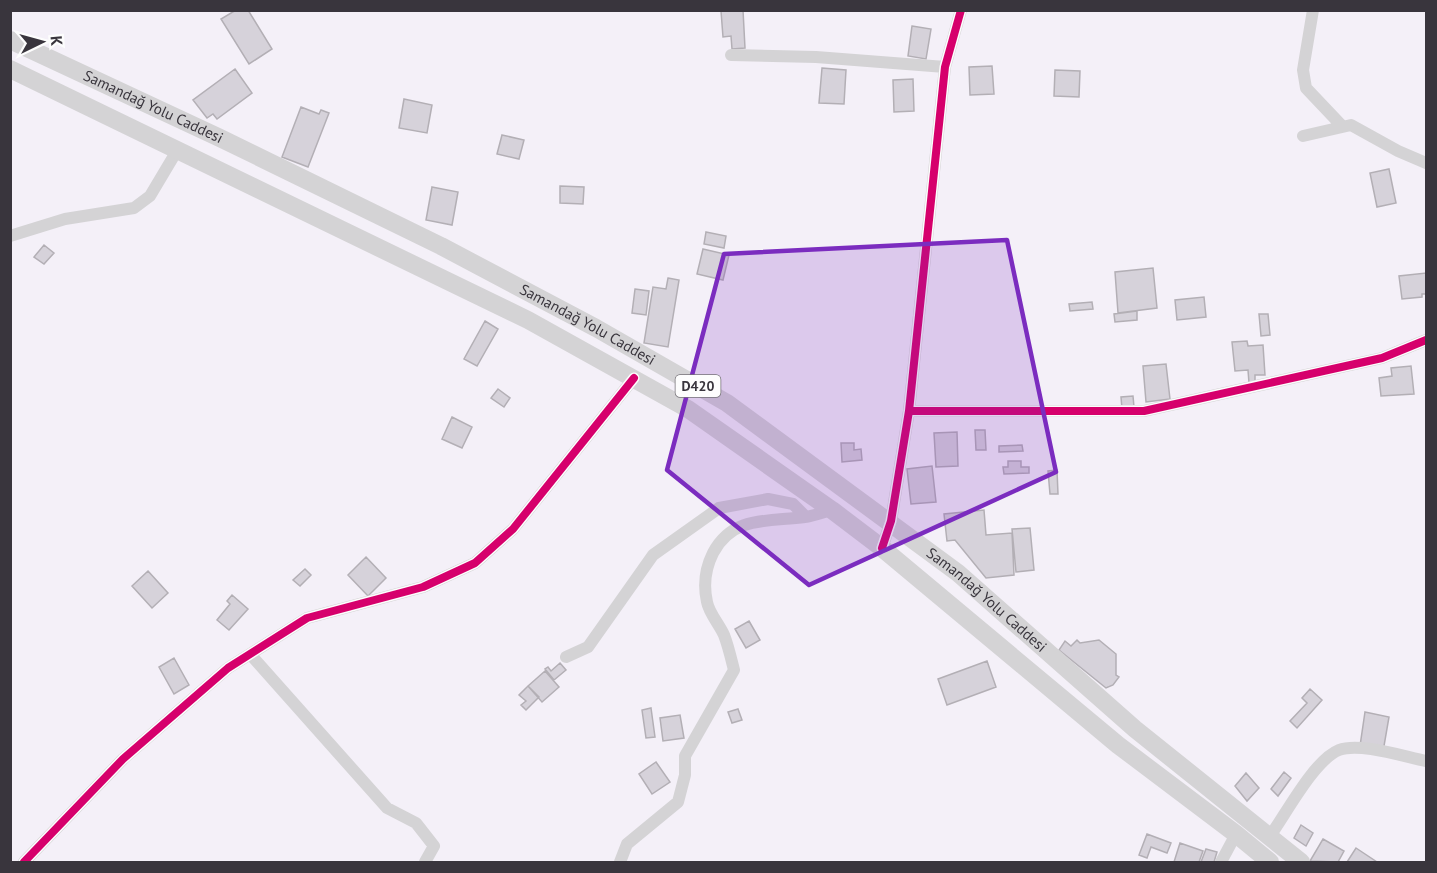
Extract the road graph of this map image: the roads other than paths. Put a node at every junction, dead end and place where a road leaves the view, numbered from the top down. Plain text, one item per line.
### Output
1 (960, 10) edge
2 (1312, 10) edge
3 (10, 40) edge
4 (731, 55) dead end
5 (945, 67) junction
6 (10, 69) edge
7 (1342, 126) junction
8 (1303, 136) dead end
9 (178, 149) junction
10 (1426, 163) edge
11 (10, 236) edge
12 (1426, 340) edge
13 (634, 378) junction
14 (909, 411) junction
15 (832, 510) junction
16 (806, 517) junction
17 (891, 521) junction
18 (882, 548) junction
19 (250, 654) junction
20 (566, 657) dead end
21 (1426, 761) edge
22 (1236, 834) junction
23 (1270, 836) junction
24 (24, 862) edge
25 (425, 862) edge
26 (620, 862) edge
27 (1221, 862) edge
28 (1270, 862) edge
29 (1301, 862) edge

1 - 5 street
2 - 7 street
3 - 17 highway, Samandağ Yolu Caddesi / D420
4 - 5 street
5 - 14 street
6 - 9 highway, Samandağ Yolu Caddesi / D420
7 - 8 street
7 - 10 street
9 - 11 street
9 - 13 highway, Samandağ Yolu Caddesi / D420
12 - 14 street
13 - 15 highway, Samandağ Yolu Caddesi / D420
13 - 19 street
14 - 17 street
15 - 16 street
15 - 18 highway, Samandağ Yolu Caddesi / D420
16 - 20 street
16 - 26 street
17 - 18 street
17 - 23 highway, Samandağ Yolu Caddesi / D420
18 - 22 highway, Samandağ Yolu Caddesi / D420
19 - 24 street
19 - 25 street
21 - 23 street
22 - 27 street
22 - 28 highway, Samandağ Yolu Caddesi / D420
23 - 29 highway, Samandağ Yolu Caddesi / D420

